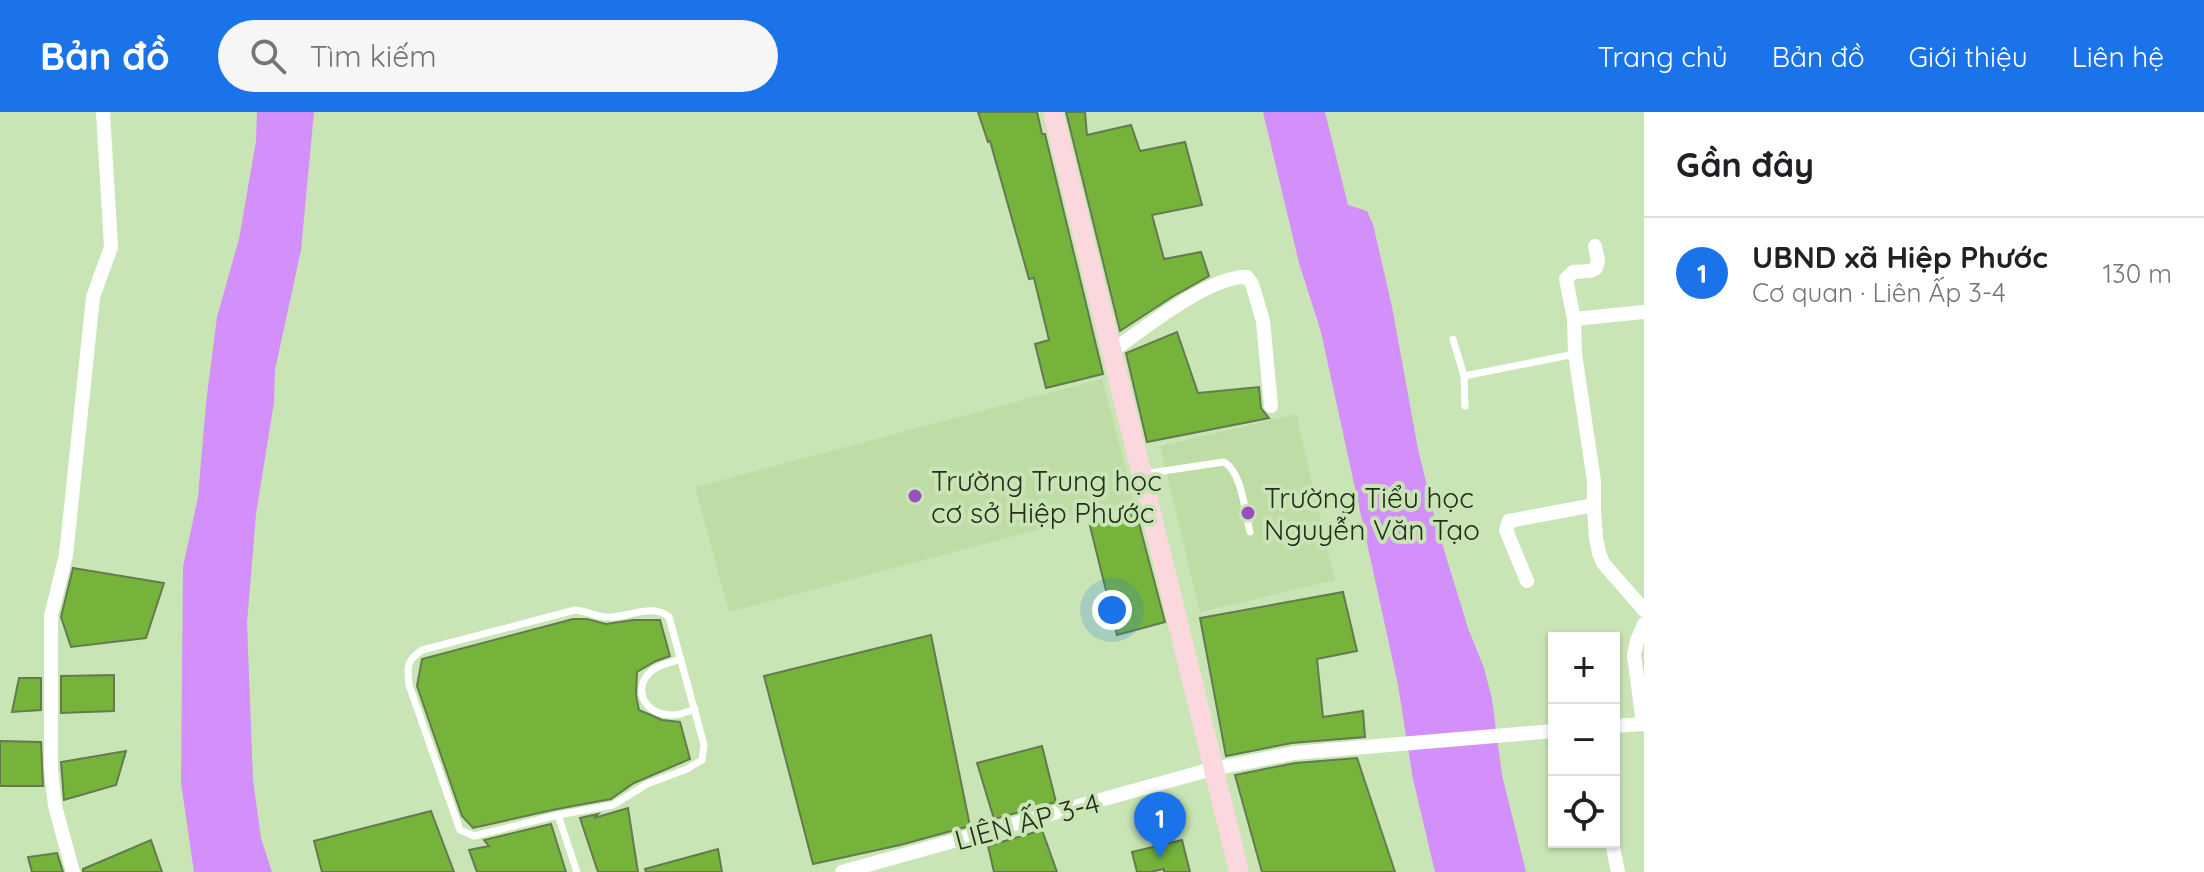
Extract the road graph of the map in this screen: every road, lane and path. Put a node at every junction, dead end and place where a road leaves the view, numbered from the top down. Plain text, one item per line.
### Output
1 (103, 112) edge
2 (1053, 112) edge
3 (1595, 246) dead end
4 (1644, 312) edge
5 (1574, 319) junction
6 (1453, 339) dead end
7 (1111, 352) junction
8 (1575, 354) junction
9 (1464, 376) junction
10 (1271, 406) dead end
11 (1465, 406) dead end
12 (1141, 474) junction
13 (1594, 505) junction
14 (1250, 532) dead end
15 (1527, 581) dead end
16 (1644, 610) edge
17 (1644, 624) edge
18 (681, 659) junction
19 (695, 709) junction
20 (1643, 724) edge
21 (1620, 726) edge
22 (1548, 732) edge
23 (1212, 769) junction
24 (558, 815) junction
25 (1613, 848) edge
26 (73, 872) edge
27 (577, 872) edge
28 (842, 872) edge
29 (1239, 872) edge
30 (1618, 872) edge

1 - 26 street
2 - 7 main road
3 - 5 street
4 - 5 street
5 - 8 street
6 - 9 lane
7 - 10 street
7 - 12 main road
8 - 9 lane
8 - 13 street
9 - 11 lane
12 - 14 lane
12 - 23 main road
13 - 15 street
13 - 16 street
17 - 20 street
18 - 19 lane
18 - 19 lane
18 - 24 lane
19 - 24 lane
20 - 21 street
22 - 23 street, LIÊN ẤP 3-4
23 - 28 street, LIÊN ẤP 3-4
23 - 29 main road
24 - 27 lane
25 - 30 street

